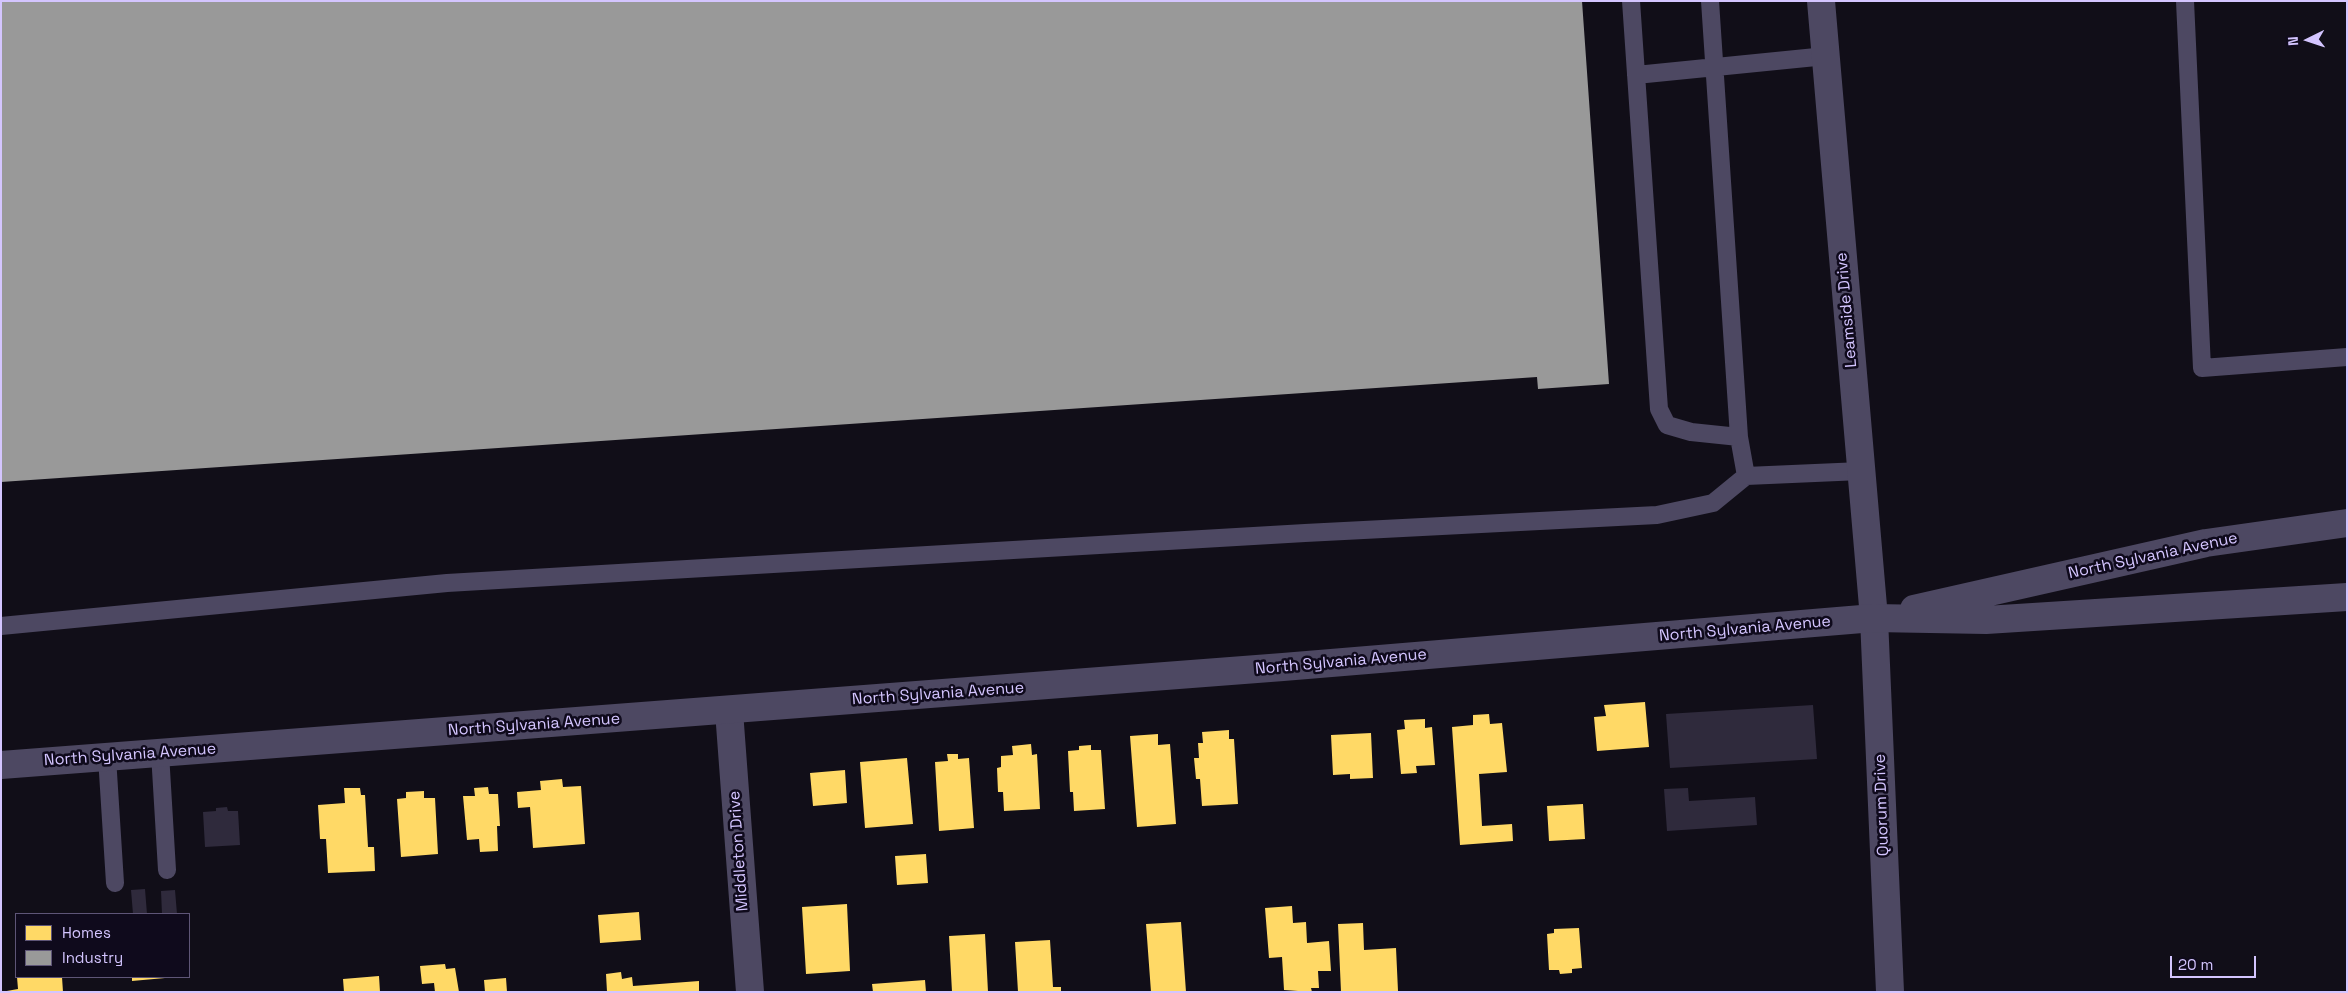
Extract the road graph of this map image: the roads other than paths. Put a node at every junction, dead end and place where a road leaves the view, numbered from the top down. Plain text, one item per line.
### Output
1 (1631, 1) edge
2 (1710, 1) edge
3 (1821, 1) edge
4 (2185, 1) edge
5 (1826, 56) junction
6 (1715, 67) junction
7 (1636, 76) junction
8 (2347, 356) edge
9 (1739, 437) junction
10 (1861, 471) junction
11 (1746, 476) junction
12 (2347, 523) edge
13 (2347, 597) edge
14 (1874, 618) junction
15 (1, 626) edge
16 (728, 711) junction
17 (160, 753) junction
18 (107, 757) junction
19 (1, 765) edge
20 (167, 870) dead end
21 (115, 883) dead end
22 (750, 992) edge
23 (1890, 992) edge

1 - 7 lane
2 - 6 lane
3 - 5 street, Leamside Drive
4 - 8 lane
5 - 6 lane
5 - 10 street, Leamside Drive
6 - 7 lane
6 - 9 lane
7 - 9 lane
9 - 11 lane
10 - 11 lane
10 - 14 street, Leamside Drive
11 - 15 lane
12 - 14 street, North Sylvania Avenue
13 - 14 street, North Sylvania Avenue
14 - 16 street, North Sylvania Avenue
14 - 23 street, Quorum Drive
16 - 17 street, North Sylvania Avenue
16 - 22 street, Middleton Drive
17 - 18 street, North Sylvania Avenue
17 - 20 lane
18 - 19 street, North Sylvania Avenue
18 - 21 lane

